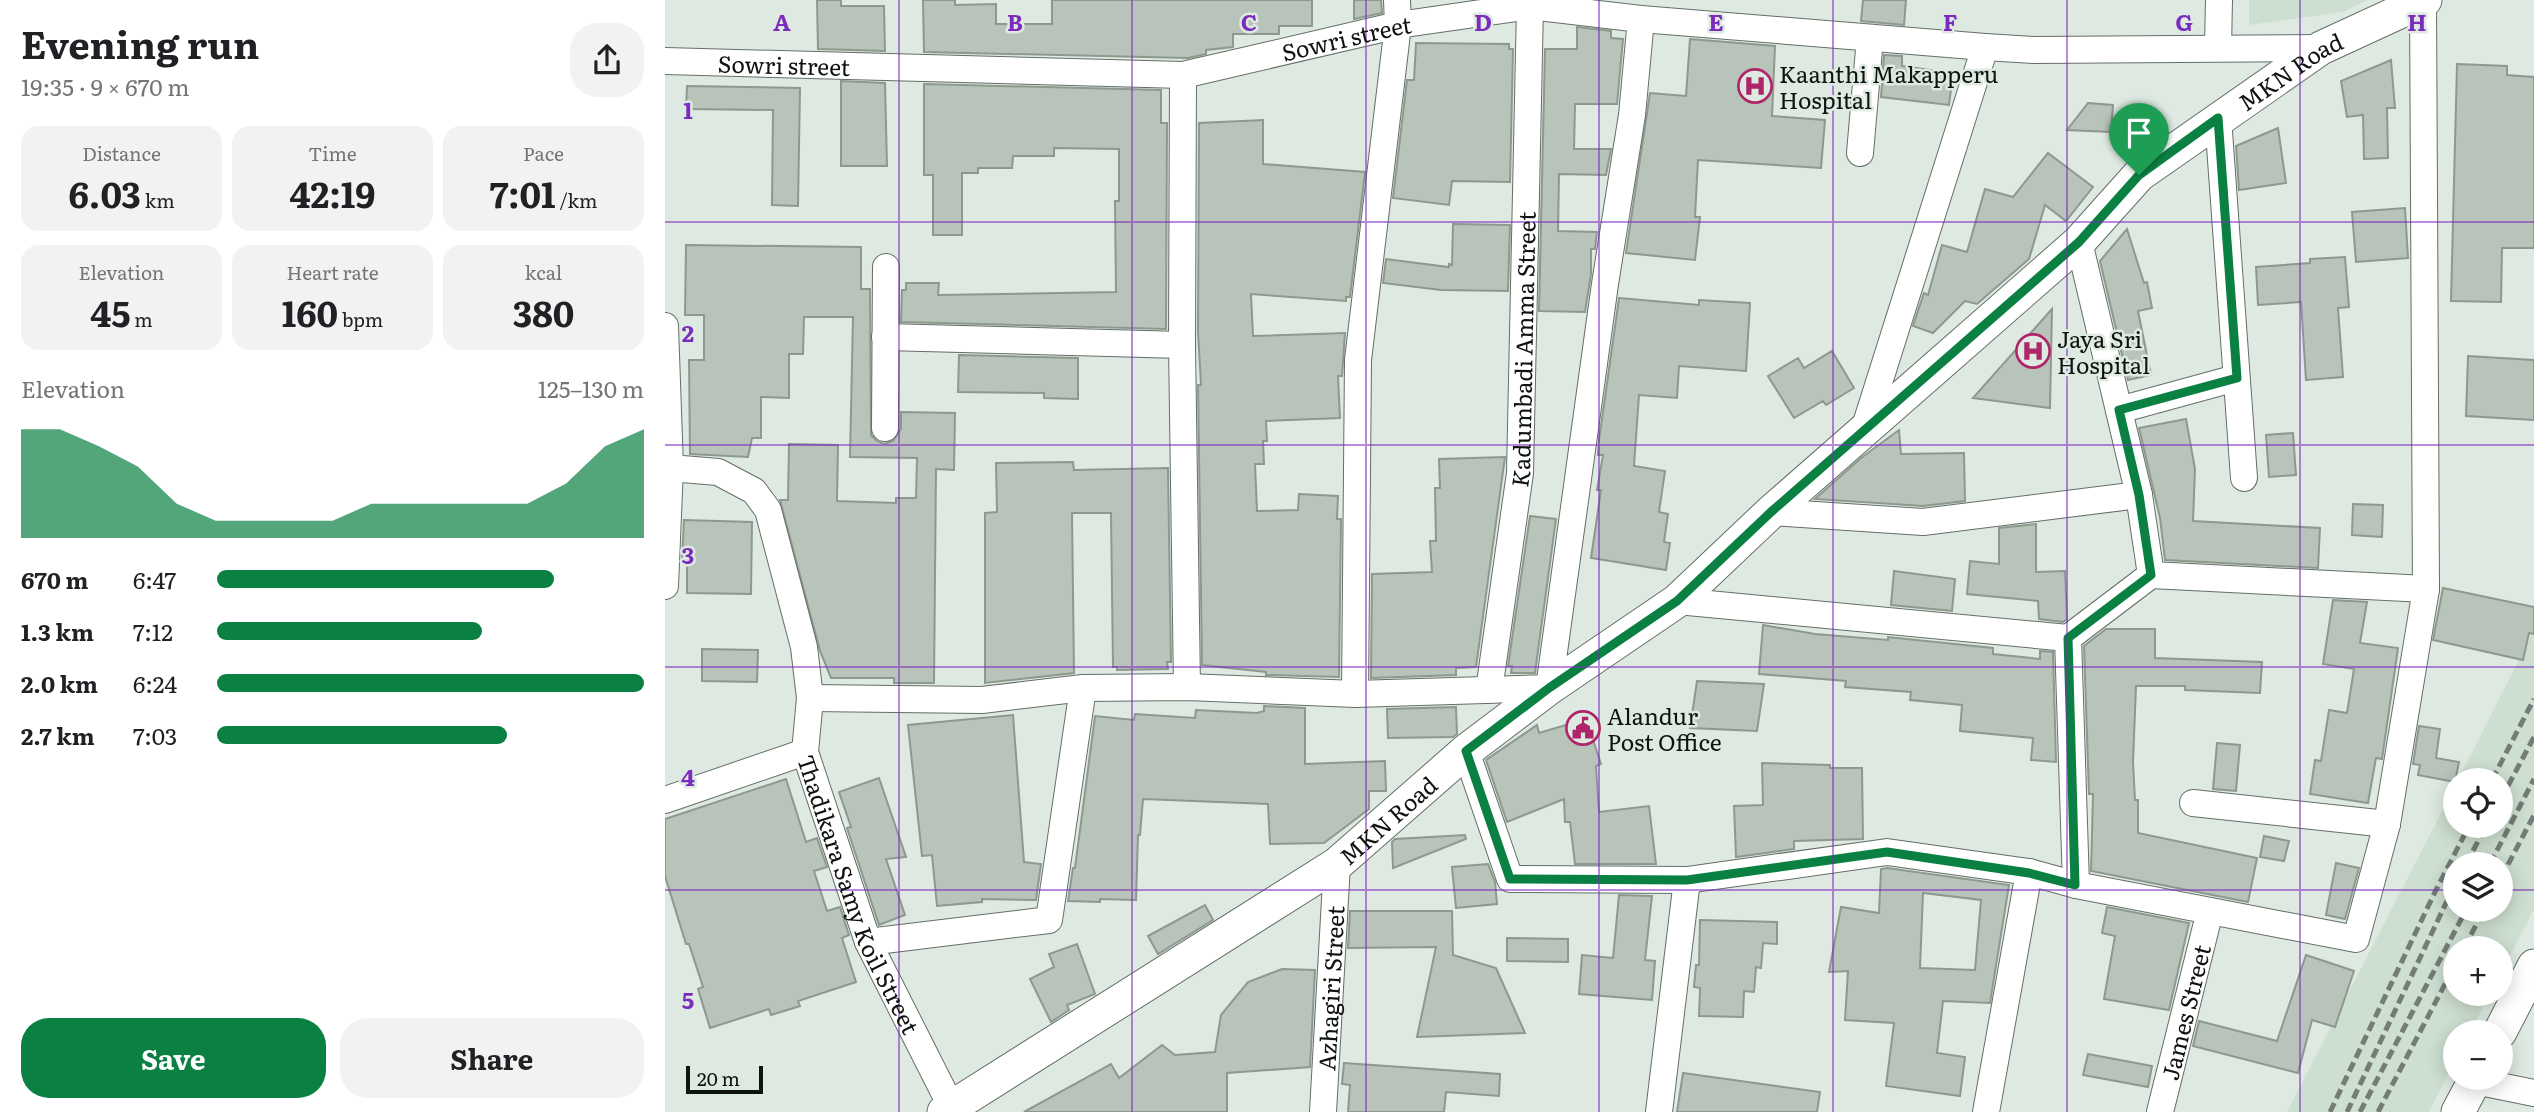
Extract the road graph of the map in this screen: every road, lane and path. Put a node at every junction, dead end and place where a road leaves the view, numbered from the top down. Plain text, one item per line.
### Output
1 (2219, 0) edge
2 (2424, 0) edge
3 (1530, 6) junction
4 (1397, 12) edge
5 (1630, 12) edge
6 (1870, 38) junction
7 (1985, 47) junction
8 (2218, 48) junction
9 (2321, 48) junction
10 (665, 61) edge
11 (1184, 75) junction
12 (2218, 118) junction
13 (1860, 153) dead end
14 (2079, 242) junction
15 (886, 267) dead end
16 (665, 326) edge
17 (885, 337) junction
18 (1182, 345) junction
19 (2237, 378) junction
20 (2119, 410) junction
21 (885, 428) dead end
22 (1864, 430) junction
23 (670, 468) junction
24 (2243, 478) dead end
25 (2139, 495) junction
26 (1771, 512) junction
27 (2151, 575) junction
28 (665, 586) edge
29 (2426, 589) junction
30 (1677, 601) junction
31 (2068, 638) junction
32 (1187, 687) junction
33 (1083, 688) junction
34 (1549, 688) junction
35 (1489, 690) junction
36 (1355, 694) junction
37 (810, 698) junction
38 (1466, 751) junction
39 (805, 752) junction
40 (665, 800) edge
41 (2193, 803) dead end
42 (2387, 824) junction
43 (1337, 864) junction
44 (2029, 873) junction
45 (1687, 880) junction
46 (2075, 885) junction
47 (2210, 911) junction
48 (868, 942) junction
49 (2534, 965) edge
50 (2506, 1020) edge
51 (2513, 1088) edge
52 (2470, 1090) edge
53 (2534, 1093) edge
54 (951, 1110) edge
55 (1323, 1112) edge
56 (1659, 1112) edge
57 (1986, 1112) edge
58 (2160, 1112) edge
59 (2458, 1112) edge

1 - 8 street
2 - 9 street, MKN Road
2 - 29 street
3 - 4 street, Sowri street
3 - 5 street, Sowri street
3 - 35 street, Kadumbadi Amma Street
4 - 11 street, Sowri street
4 - 36 street
5 - 6 street, Sowri street
5 - 34 street
6 - 7 street, Sowri street
6 - 13 street
7 - 8 street, Sowri street
7 - 22 street
8 - 9 street, Sowri street
9 - 12 street, MKN Road
10 - 11 street, Sowri street
11 - 18 street
12 - 14 street, MKN Road
12 - 19 street
14 - 20 street
14 - 22 street, MKN Road
15 - 17 street
16 - 23 street
17 - 18 street
17 - 21 street
18 - 32 street
19 - 20 street
19 - 24 street
20 - 25 street
22 - 26 street, MKN Road
23 - 28 street
23 - 37 street, Thadikara Samy Koil Street
25 - 26 street
25 - 27 street
26 - 30 street, MKN Road
27 - 29 street
27 - 31 street
29 - 42 street
30 - 31 street
30 - 34 street, MKN Road
31 - 46 street
32 - 33 street
32 - 36 street
33 - 37 street
33 - 48 street
34 - 35 street
34 - 38 street, MKN Road
35 - 36 street
37 - 39 street, Thadikara Samy Koil Street
38 - 43 street, MKN Road
38 - 45 street
39 - 40 street
39 - 48 street, Thadikara Samy Koil Street
41 - 42 street
42 - 47 street
43 - 54 street, MKN Road
43 - 55 street, Azhagiri Street
44 - 45 street
44 - 46 street
44 - 57 street
45 - 56 street
46 - 47 street
47 - 58 street, James Street
48 - 54 street, Thadikara Samy Koil Street
49 - 50 street
51 - 53 street
52 - 59 street

